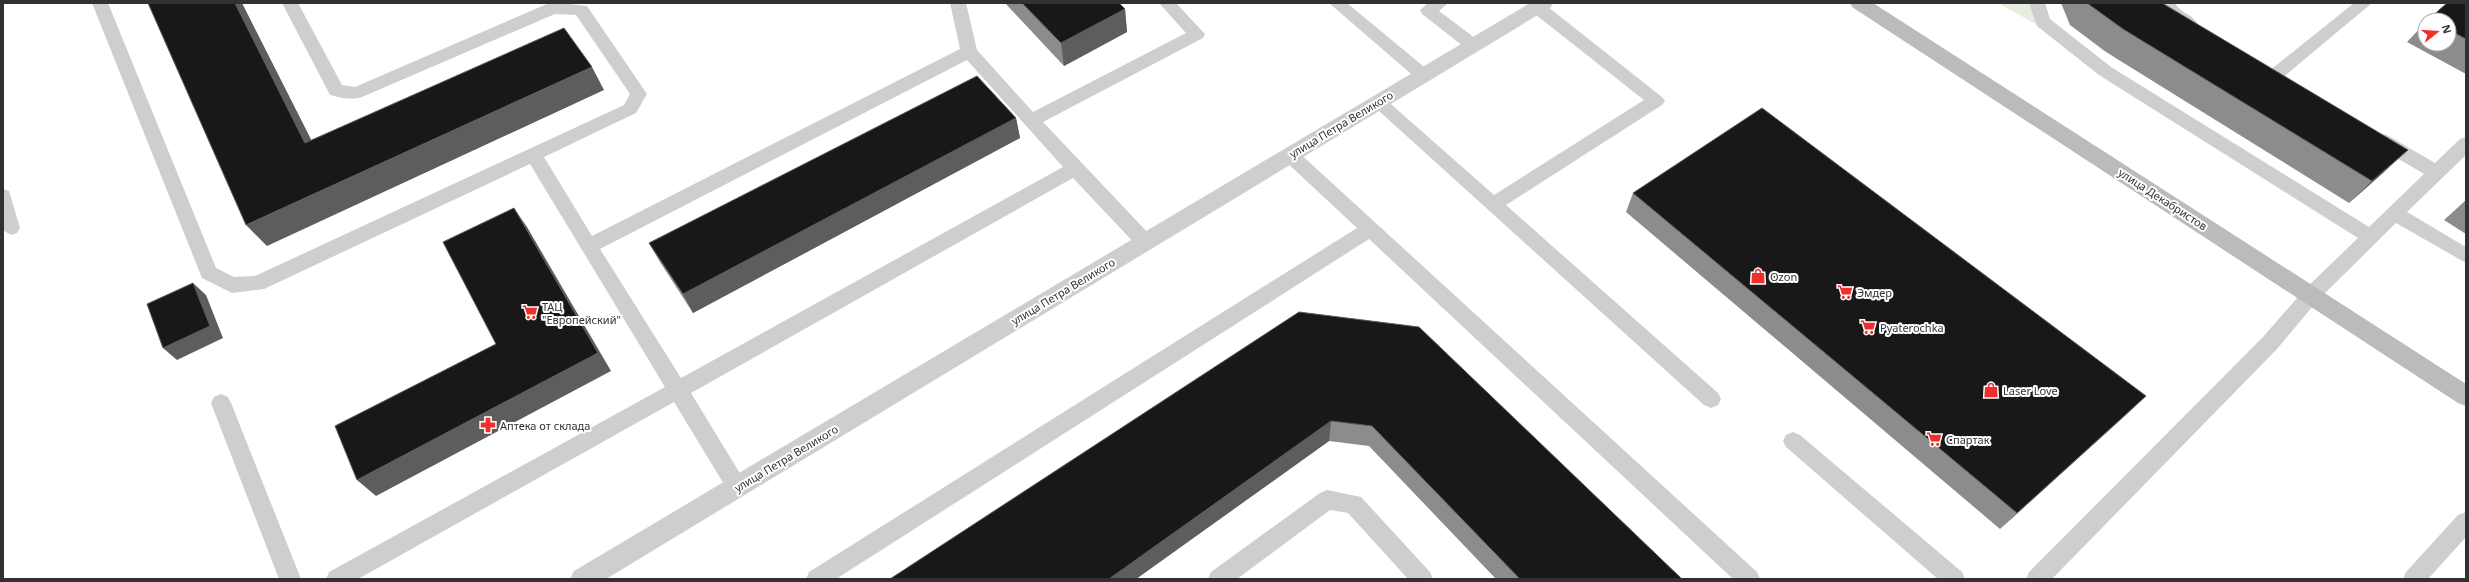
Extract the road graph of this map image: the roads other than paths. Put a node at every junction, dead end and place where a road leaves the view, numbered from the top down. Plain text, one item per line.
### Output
1 (100, 3) edge
2 (290, 3) edge
3 (958, 3) edge
4 (1167, 3) edge
5 (1440, 3) edge
6 (1859, 3) edge
7 (2037, 3) edge
8 (2167, 3) edge
9 (2364, 3) edge
10 (1344, 5) edge
11 (1540, 5) edge
12 (2200, 30) edge
13 (1473, 45) junction
14 (969, 52) junction
15 (2275, 75) edge
16 (1423, 76) junction
17 (1378, 102) junction
18 (1030, 121) junction
19 (2368, 132) edge
20 (2466, 144) edge
21 (1290, 155) junction
22 (534, 156) junction
23 (1075, 168) junction
24 (2435, 172) junction
25 (3, 196) edge
26 (1493, 204) junction
27 (2394, 212) junction
28 (11, 228) dead end
29 (1370, 229) junction
30 (2369, 236) junction
31 (1145, 242) junction
32 (589, 246) junction
33 (2466, 256) edge
34 (2310, 295) junction
35 (678, 390) junction
36 (2466, 396) edge
37 (1710, 399) dead end
38 (220, 403) dead end
39 (1793, 441) dead end
40 (737, 487) junction
41 (2466, 522) edge
42 (290, 579) edge
43 (337, 579) edge
44 (583, 579) edge
45 (817, 579) edge
46 (1219, 579) edge
47 (1422, 579) edge
48 (1749, 579) edge
49 (1954, 579) edge
50 (2037, 579) edge
51 (2414, 579) edge

1 - 22 lane
2 - 22 lane
3 - 14 lane
4 - 18 lane
5 - 13 lane
6 - 34 main road, улица Декабристов
7 - 30 lane
8 - 12 lane
9 - 15 lane
10 - 16 lane
11 - 13 street, улица Петра Великого
11 - 26 lane
13 - 16 street, улица Петра Великого
14 - 18 lane
14 - 32 lane
16 - 17 street, улица Петра Великого
17 - 21 street, улица Петра Великого
17 - 26 lane
18 - 23 lane
19 - 24 lane
20 - 24 lane
21 - 29 lane
21 - 31 street, улица Петра Великого
22 - 32 lane
23 - 31 lane
23 - 35 lane
24 - 27 lane
25 - 28 lane
26 - 37 lane
27 - 30 lane
27 - 33 lane
29 - 45 lane
29 - 48 lane
30 - 34 lane
31 - 40 street, улица Петра Великого
32 - 35 lane
34 - 36 main road, улица Декабристов
34 - 50 lane
35 - 40 lane
35 - 43 lane
38 - 42 lane
39 - 49 lane
40 - 44 street, улица Петра Великого
41 - 51 lane
46 - 47 lane

